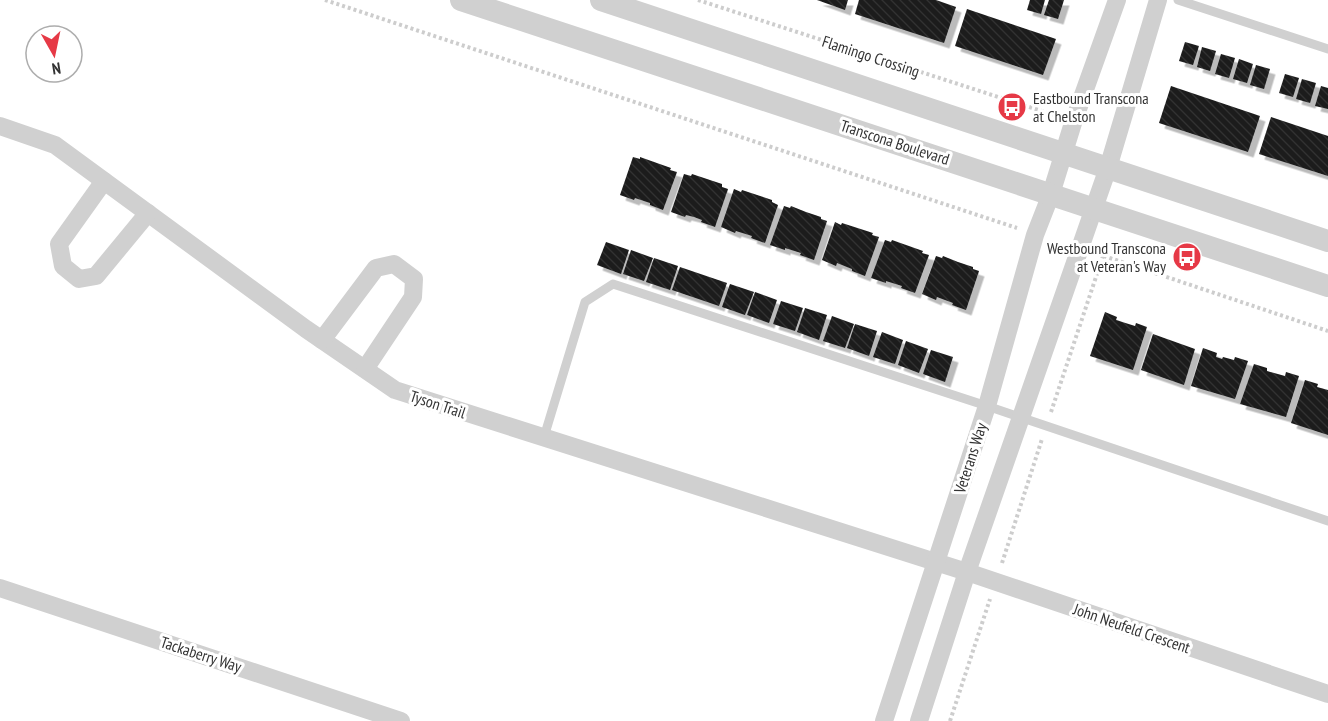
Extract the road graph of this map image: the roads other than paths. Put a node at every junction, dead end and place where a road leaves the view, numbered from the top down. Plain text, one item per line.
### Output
1 (461, 0) edge
2 (1117, 0) edge
3 (1158, 0) edge
4 (1178, 0) edge
5 (614, 2) edge
6 (1328, 49) edge
7 (0, 126) edge
8 (1064, 153) junction
9 (1108, 168) junction
10 (104, 181) junction
11 (1051, 194) junction
12 (1094, 209) junction
13 (148, 213) junction
14 (1328, 241) edge
15 (1328, 286) edge
16 (322, 340) junction
17 (365, 369) junction
18 (987, 406) junction
19 (1021, 419) junction
20 (544, 437) junction
21 (1328, 521) edge
22 (936, 562) junction
23 (967, 572) junction
24 (0, 588) edge
25 (1328, 694) edge
26 (401, 721) edge
27 (884, 721) edge
28 (919, 721) edge

1 - 11 street, Transcona Boulevard
2 - 8 street, Veterans Way
3 - 9 street
4 - 6 lane
5 - 8 street
7 - 10 street, Tyson Trail
8 - 9 street
8 - 11 street, Veterans Way
9 - 12 street
9 - 14 street
10 - 13 street, Tyson Trail
10 - 13 street
11 - 12 street, Transcona Boulevard
11 - 18 street, Veterans Way
12 - 15 street, Transcona Boulevard
12 - 19 street
13 - 16 street, Tyson Trail
16 - 17 street, Tyson Trail
16 - 17 street
17 - 20 street, Tyson Trail
18 - 19 lane
18 - 20 lane
18 - 22 street, Veterans Way
19 - 21 lane
19 - 23 street
20 - 22 street, Tyson Trail
22 - 23 street, John Neufeld Crescent
22 - 27 street, Veterans Way
23 - 25 street, John Neufeld Crescent
23 - 28 street
24 - 26 street, Tackaberry Way

